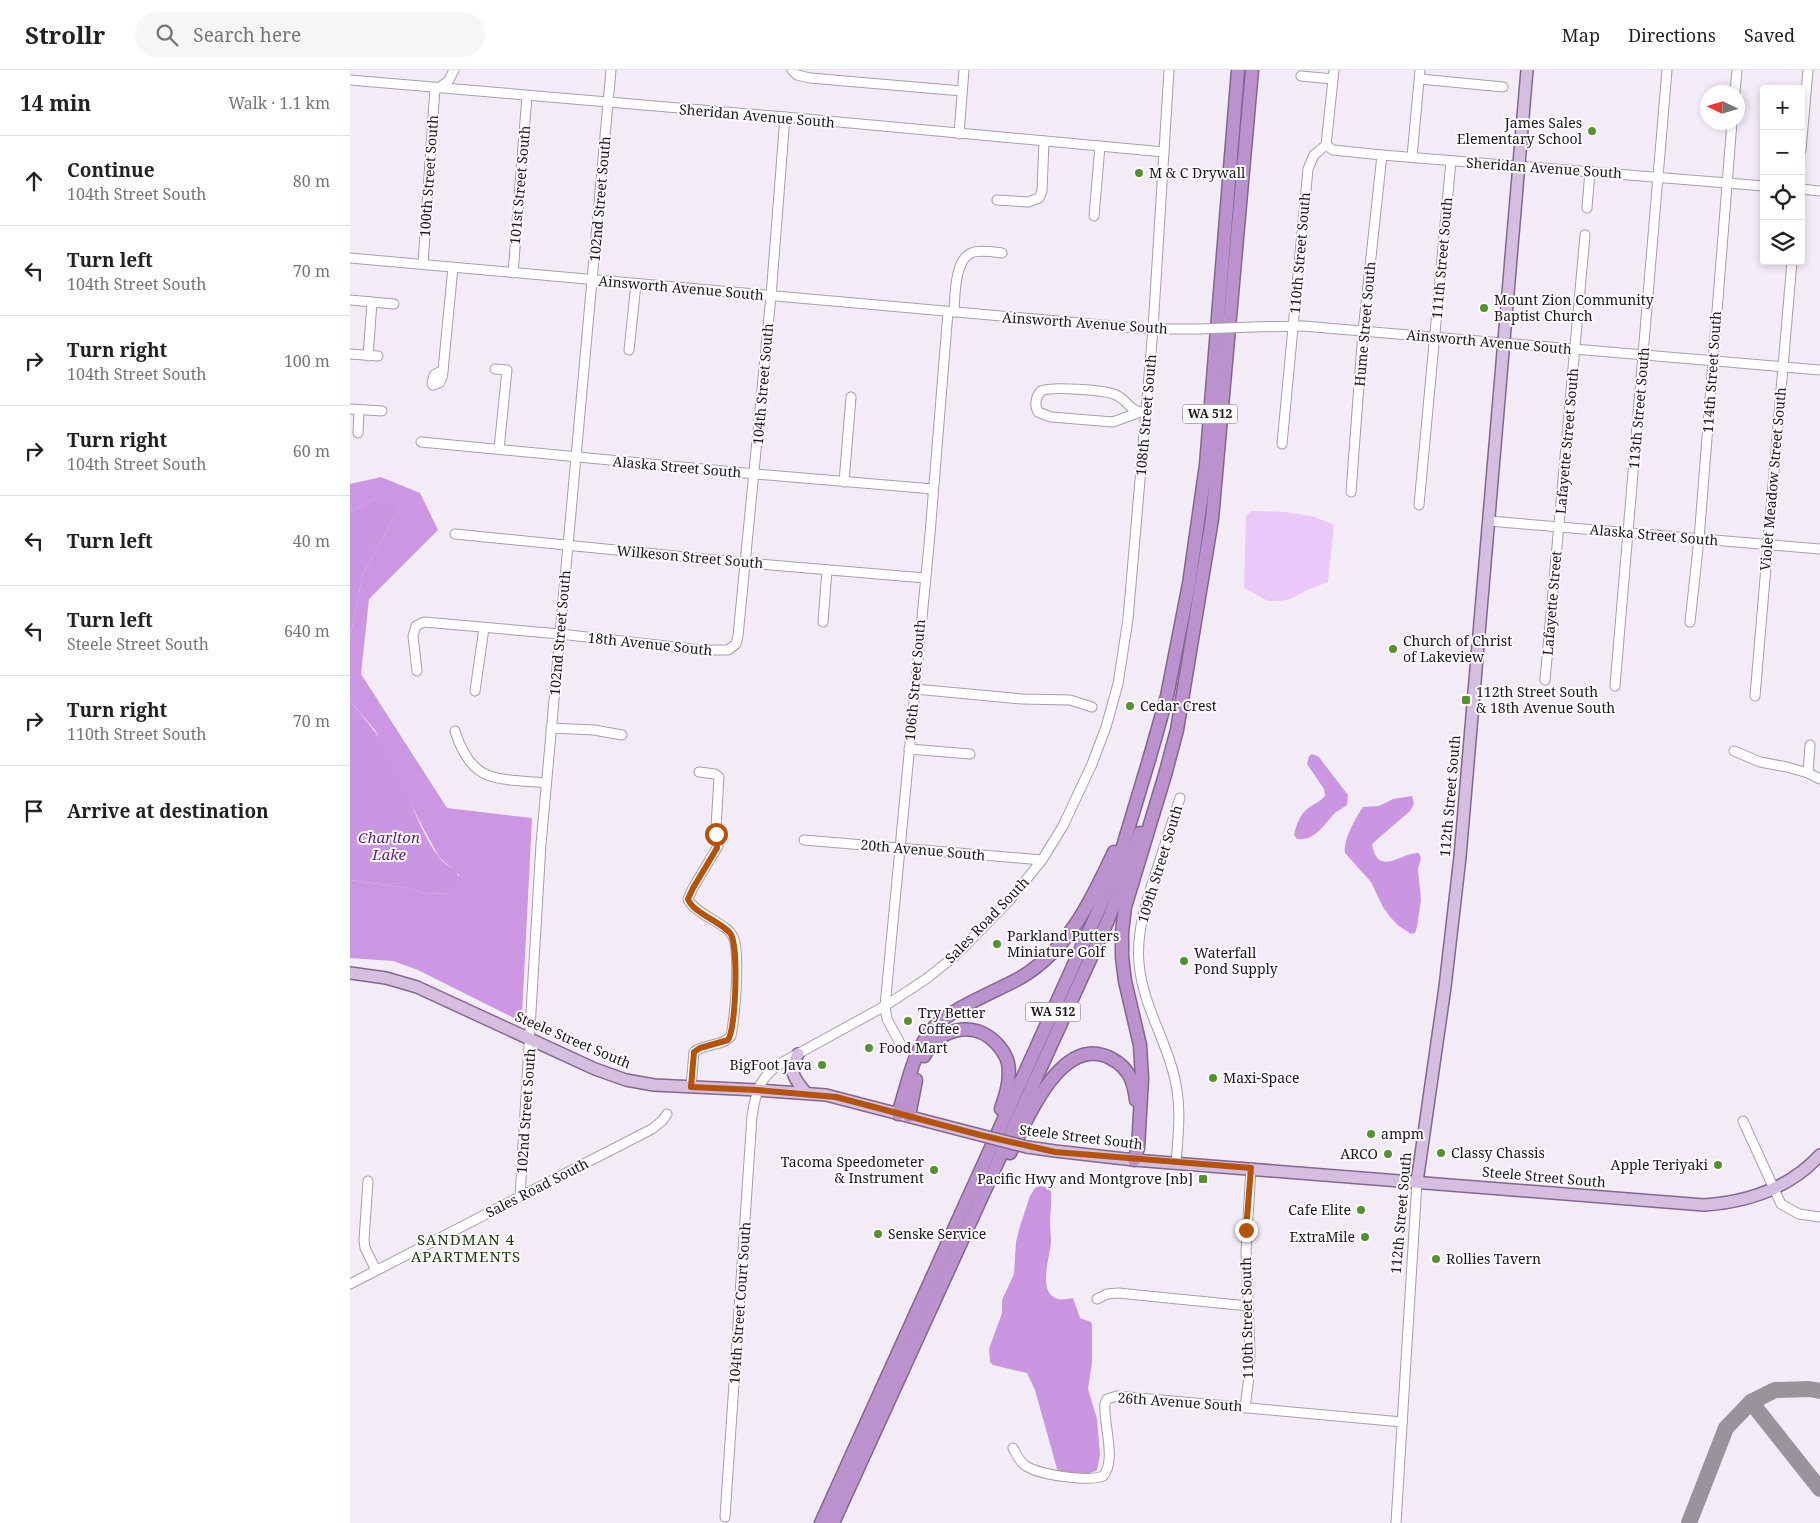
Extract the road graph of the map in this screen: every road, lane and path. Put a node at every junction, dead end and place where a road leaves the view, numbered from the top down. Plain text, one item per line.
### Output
1 (454, 70) edge
2 (611, 70) edge
3 (964, 70) edge
4 (1169, 70) edge
5 (1238, 70) edge
6 (1252, 70) edge
7 (1527, 70) edge
8 (1667, 70) edge
9 (1737, 70) edge
10 (1808, 70) edge
11 (793, 71) edge
12 (1420, 74) edge
13 (1333, 75) edge
14 (1301, 76) dead end
15 (350, 80) edge
16 (1736, 85) edge
17 (1503, 87) dead end
18 (437, 88) junction
19 (962, 90) junction
20 (527, 96) junction
21 (609, 103) junction
22 (785, 117) junction
23 (1731, 130) edge
24 (1803, 130) edge
25 (958, 134) junction
26 (1044, 141) junction
27 (1326, 145) junction
28 (1100, 146) junction
29 (1164, 152) junction
30 (1382, 155) junction
31 (1412, 157) junction
32 (1451, 161) junction
33 (1518, 166) junction
34 (1590, 171) junction
35 (1658, 177) junction
36 (1727, 183) junction
37 (1760, 186) edge
38 (1805, 189) edge
39 (1820, 191) edge
40 (997, 200) dead end
41 (1587, 208) dead end
42 (1094, 216) dead end
43 (1585, 236) dead end
44 (1002, 253) dead end
45 (350, 258) edge
46 (423, 264) junction
47 (1792, 265) edge
48 (453, 267) junction
49 (514, 273) junction
50 (592, 280) junction
51 (636, 284) junction
52 (771, 296) junction
53 (350, 300) edge
54 (372, 302) junction
55 (394, 304) dead end
56 (951, 312) junction
57 (1293, 326) junction
58 (1153, 329) junction
59 (1363, 331) junction
60 (1435, 337) junction
61 (1503, 343) junction
62 (1575, 349) junction
63 (629, 350) dead end
64 (350, 354) edge
65 (1644, 355) junction
66 (368, 356) junction
67 (378, 356) dead end
68 (1712, 361) junction
69 (1783, 366) junction
70 (495, 369) dead end
71 (443, 370) dead end
72 (1820, 370) edge
73 (851, 397) dead end
74 (355, 409) edge
75 (382, 411) dead end
76 (1143, 412) junction
77 (358, 433) dead end
78 (421, 442) dead end
79 (1282, 444) dead end
80 (499, 449) junction
81 (576, 457) junction
82 (755, 474) junction
83 (844, 482) junction
84 (934, 489) junction
85 (1351, 492) dead end
86 (1419, 505) dead end
87 (1489, 521) junction
88 (1559, 527) junction
89 (1629, 533) junction
90 (455, 534) dead end
91 (1699, 538) junction
92 (1768, 544) junction
93 (568, 546) junction
94 (1820, 549) edge
95 (746, 563) junction
96 (828, 570) junction
97 (925, 578) junction
98 (822, 622) dead end
99 (1690, 622) dead end
100 (484, 628) junction
101 (560, 634) junction
102 (732, 648) joint
103 (417, 671) dead end
104 (1186, 672) junction
105 (1545, 680) dead end
106 (1615, 686) dead end
107 (915, 689) junction
108 (475, 691) dead end
109 (1755, 696) dead end
110 (1092, 707) dead end
111 (1106, 727) joint
112 (551, 728) junction
113 (455, 730) dead end
114 (622, 735) dead end
115 (1810, 745) dead end
116 (909, 749) junction
117 (1734, 750) dead end
118 (970, 754) dead end
119 (698, 772) dead end
120 (1808, 773) junction
121 (1820, 779) edge
122 (546, 782) junction
123 (1180, 798) dead end
124 (1137, 802) junction
125 (804, 840) dead end
126 (900, 848) junction
127 (1042, 860) junction
128 (350, 973) edge
129 (885, 1006) junction
130 (530, 1040) junction
131 (901, 1045) dead end
132 (798, 1054) junction
133 (691, 1087) junction
134 (757, 1090) junction
135 (806, 1093) junction
136 (667, 1114) dead end
137 (904, 1115) junction
138 (1743, 1121) dead end
139 (1820, 1155) edge
140 (1134, 1160) junction
141 (1176, 1162) junction
142 (1251, 1168) junction
143 (368, 1181) dead end
144 (1417, 1182) junction
145 (1774, 1189) junction
146 (520, 1196) junction
147 (1820, 1217) edge
148 (965, 1220) junction
149 (376, 1270) junction
150 (350, 1284) edge
151 (1097, 1299) dead end
152 (1248, 1306) junction
153 (1245, 1407) junction
154 (1402, 1422) junction
155 (1013, 1448) dead end
156 (725, 1517) dead end
157 (825, 1522) edge
158 (1396, 1523) edge

1 - 18 street
2 - 21 street, 102nd Street South
3 - 19 street
4 - 29 street, 108th Street South
5 - 124 highway, WA 512
6 - 104 highway, WA 512
7 - 33 main road, 112th Street South
8 - 35 street, 113th Street South
9 - 16 street
10 - 24 street
11 - 19 street
12 - 17 street
12 - 31 street
13 - 14 street
13 - 27 street
15 - 18 street, Sheridan Avenue South
18 - 20 street, Sheridan Avenue South
18 - 46 street, 100th Street South
19 - 25 street
20 - 21 street, Sheridan Avenue South
20 - 49 street, 101st Street South
21 - 22 street, Sheridan Avenue South
21 - 50 street, 102nd Street South
22 - 25 street, Sheridan Avenue South
22 - 52 street, 104th Street South
23 - 36 street, 114th Street South
25 - 26 street, Sheridan Avenue South
26 - 28 street, Sheridan Avenue South
26 - 40 street
27 - 30 street, Sheridan Avenue South
27 - 57 street, 110th Street South
28 - 29 street, Sheridan Avenue South
28 - 42 street
29 - 58 street, 108th Street South
30 - 31 street, Sheridan Avenue South
30 - 59 street, Hume Street South
31 - 32 street, Sheridan Avenue South
32 - 33 street, Sheridan Avenue South
32 - 60 street, 111th Street South
33 - 34 street, Sheridan Avenue South
33 - 61 main road, 112th Street South
34 - 35 street, Sheridan Avenue South
34 - 41 street
35 - 36 street, Sheridan Avenue South
35 - 65 street, 113th Street South
36 - 37 street, Sheridan Avenue South
36 - 68 street, 114th Street South
38 - 39 street
43 - 62 street, Lafayette Street South
44 - 56 street, 106th Street South
45 - 46 street, Ainsworth Avenue South
46 - 48 street, Ainsworth Avenue South
47 - 69 street, Violet Meadow Street South
48 - 49 street, Ainsworth Avenue South
48 - 71 street
49 - 50 street, Ainsworth Avenue South
50 - 51 street, Ainsworth Avenue South
50 - 81 street, 102nd Street South
51 - 52 street, Ainsworth Avenue South
51 - 63 street
52 - 56 street, Ainsworth Avenue South
52 - 82 street, 104th Street South
53 - 54 street
54 - 55 street
54 - 66 street
56 - 58 street, Ainsworth Avenue South
56 - 84 street, 106th Street South
57 - 58 street, Ainsworth Avenue South, bridge
57 - 59 street, Ainsworth Avenue South
57 - 79 street, 110th Street South
58 - 76 street, 108th Street South
59 - 60 street, Ainsworth Avenue South
59 - 85 street, Hume Street South
60 - 61 street, Ainsworth Avenue South
60 - 86 street, 111th Street South
61 - 62 street, Ainsworth Avenue South
61 - 87 main road, 112th Street South
62 - 65 street, Ainsworth Avenue South
62 - 88 street, Lafayette Street South
64 - 66 street
65 - 68 street, Ainsworth Avenue South
65 - 89 street, 113th Street South
66 - 67 street
68 - 69 street, Ainsworth Avenue South
68 - 91 street, 114th Street South
69 - 72 street, Ainsworth Avenue South
69 - 92 street, Violet Meadow Street South
70 - 80 street
73 - 83 street
74 - 75 street
74 - 77 street
76 - 76 street
76 - 111 street, 108th Street South
78 - 80 street, Alaska Street South
80 - 81 street, Alaska Street South
81 - 82 street, Alaska Street South
81 - 93 street, 102nd Street South
82 - 83 street, Alaska Street South
82 - 95 street, 104th Street South
83 - 84 street, Alaska Street South
84 - 97 street, 106th Street South
87 - 88 street, Alaska Street South
87 - 144 main road, 112th Street South
88 - 89 street, Alaska Street South
88 - 105 street, Lafayette Street
89 - 91 street, Alaska Street South
89 - 106 street, 113th Street South
90 - 93 street, Wilkeson Street South
91 - 92 street, Alaska Street South
91 - 99 street, 114th Street South
92 - 94 street, Alaska Street South
92 - 109 street, Violet Meadow Street South
93 - 95 street, Wilkeson Street South
93 - 101 street, 102nd Street South
95 - 96 street, Wilkeson Street South
95 - 102 street, 104th Street South
96 - 97 street, Wilkeson Street South
96 - 98 street
97 - 107 street, 106th Street South
100 - 101 street, 18th Avenue South
100 - 103 street, 18th Avenue South
100 - 108 street
101 - 102 street, 18th Avenue South
101 - 112 street, 102nd Street South
104 - 140 highway
104 - 148 highway, WA 512
107 - 110 street
107 - 116 street, 106th Street South
111 - 127 street, Sales Road South
112 - 114 street
112 - 122 street, 102nd Street South
113 - 122 street
115 - 120 street
116 - 118 street
116 - 126 street, 106th Street South
117 - 120 street
119 - 133 street
120 - 121 street
122 - 130 street, 102nd Street South
123 - 141 street, 109th Street South
124 - 137 highway
124 - 148 highway, WA 512
125 - 126 street, 20th Avenue South
126 - 127 street, 20th Avenue South
126 - 129 street, 106th Street South
127 - 129 street, Sales Road South
128 - 130 main road, Steele Street South
129 - 131 street, 106th Street South
129 - 132 street, Sales Road South
130 - 133 main road, Steele Street South
130 - 146 street, 102nd Street South
132 - 134 street, Sales Road South
132 - 135 main road
133 - 134 main road, Steele Street South
134 - 135 main road, Steele Street South
134 - 156 street, 104th Street Court South
135 - 137 main road, Steele Street South
136 - 146 street, Sales Road South
137 - 140 main road, Steele Street South, bridge
137 - 148 highway
138 - 145 street
139 - 145 main road, Steele Street South
140 - 141 main road, Steele Street South
140 - 148 highway
141 - 142 main road, Steele Street South
142 - 144 main road, Steele Street South
142 - 152 street, 110th Street South
143 - 149 street
144 - 145 main road, Steele Street South
144 - 154 street, 112th Street South
145 - 147 street
146 - 149 street, Sales Road South
148 - 157 highway, WA 512
149 - 150 street, Sales Road South
151 - 152 street
152 - 153 street, 110th Street South
153 - 154 street, 26th Avenue South
153 - 155 street, 26th Avenue South
154 - 158 street, 112th Street South

